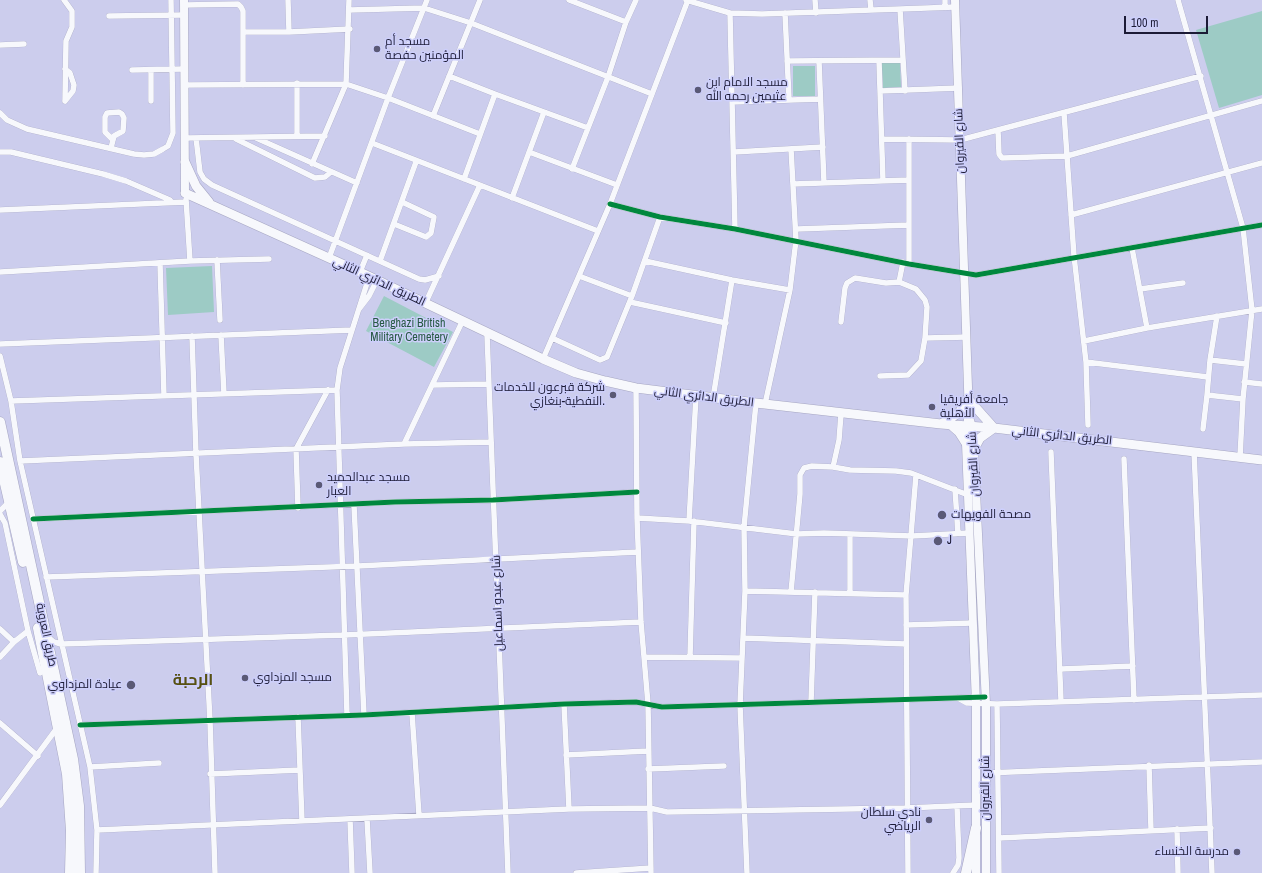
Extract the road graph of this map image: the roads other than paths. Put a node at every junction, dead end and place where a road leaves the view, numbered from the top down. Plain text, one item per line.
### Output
1 (64, 0) edge
2 (171, 0) edge
3 (288, 0) edge
4 (349, 0) edge
5 (427, 0) edge
6 (480, 0) edge
7 (569, 0) edge
8 (636, 0) edge
9 (687, 0) edge
10 (815, 0) edge
11 (870, 0) edge
12 (945, 0) edge
13 (1178, 0) edge
14 (184, 2) edge
15 (585, 3) edge
16 (955, 4) edge
17 (945, 7) junction
18 (424, 8) junction
19 (871, 9) junction
20 (900, 9) junction
21 (349, 10) junction
22 (730, 13) junction
23 (784, 13) junction
24 (816, 13) junction
25 (172, 15) junction
26 (184, 15) junction
27 (109, 16) dead end
28 (626, 22) junction
29 (471, 23) junction
30 (350, 29) junction
31 (243, 32) junction
32 (289, 32) junction
33 (24, 44) dead end
34 (0, 45) edge
35 (819, 60) junction
36 (879, 60) junction
37 (902, 60) junction
38 (787, 61) junction
39 (65, 69) junction
40 (184, 69) junction
41 (132, 70) dead end
42 (151, 70) junction
43 (173, 70) junction
44 (449, 76) junction
45 (1201, 76) junction
46 (608, 77) junction
47 (298, 83) junction
48 (346, 84) junction
49 (184, 85) junction
50 (243, 85) junction
51 (959, 88) junction
52 (880, 91) junction
53 (905, 91) junction
54 (495, 94) junction
55 (652, 94) junction
56 (388, 98) junction
57 (820, 99) junction
58 (789, 100) junction
59 (151, 101) dead end
60 (1262, 101) edge
61 (733, 102) junction
62 (544, 112) junction
63 (0, 113) edge
64 (1064, 113) junction
65 (1211, 115) junction
66 (433, 116) junction
67 (588, 128) junction
68 (998, 130) junction
69 (480, 134) junction
70 (298, 135) junction
71 (325, 136) junction
72 (185, 138) junction
73 (196, 138) junction
74 (234, 138) junction
75 (255, 138) junction
76 (882, 139) junction
77 (113, 140) junction
78 (909, 140) junction
79 (960, 140) junction
80 (372, 143) junction
81 (822, 147) junction
82 (111, 148) junction
83 (791, 149) junction
84 (0, 152) edge
85 (529, 152) junction
86 (734, 152) junction
87 (1067, 156) junction
88 (185, 162) junction
89 (416, 162) junction
90 (1262, 163) edge
91 (312, 164) junction
92 (572, 169) junction
93 (331, 172) junction
94 (1229, 172) junction
95 (464, 179) junction
96 (883, 180) junction
97 (909, 180) junction
98 (357, 182) junction
99 (824, 182) junction
100 (793, 184) junction
101 (480, 185) junction
102 (617, 185) junction
103 (186, 197) junction
104 (512, 198) junction
105 (172, 201) junction
106 (402, 202) junction
107 (610, 204) junction
108 (211, 205) junction
109 (0, 210) edge
110 (1071, 215) junction
111 (660, 217) junction
112 (394, 224) junction
113 (909, 225) junction
114 (1262, 225) edge
115 (1243, 228) junction
116 (735, 229) junction
117 (796, 229) junction
118 (598, 231) junction
119 (796, 240) junction
120 (335, 242) junction
121 (1132, 248) junction
122 (367, 255) junction
123 (329, 258) junction
124 (1074, 258) junction
125 (218, 260) junction
126 (270, 260) dead end
127 (190, 261) junction
128 (380, 261) junction
129 (645, 261) junction
130 (160, 263) junction
131 (906, 263) junction
132 (0, 272) edge
133 (360, 272) junction
134 (964, 273) junction
135 (439, 276) junction
136 (579, 276) junction
137 (373, 279) junction
138 (732, 280) junction
139 (900, 282) junction
140 (1183, 283) dead end
141 (1140, 289) junction
142 (790, 290) junction
143 (631, 299) junction
144 (425, 304) junction
145 (359, 309) junction
146 (1262, 309) edge
147 (1252, 310) junction
148 (1217, 316) junction
149 (220, 320) dead end
150 (462, 322) junction
151 (841, 322) dead end
152 (726, 323) junction
153 (1147, 328) junction
154 (352, 330) junction
155 (487, 334) junction
156 (221, 335) junction
157 (192, 336) junction
158 (163, 337) junction
159 (967, 337) junction
160 (552, 338) junction
161 (925, 338) junction
162 (1084, 341) junction
163 (0, 344) edge
164 (0, 356) edge
165 (543, 359) junction
166 (1210, 360) junction
167 (1086, 362) junction
168 (1246, 364) junction
169 (880, 376) dead end
170 (1208, 377) junction
171 (1244, 382) junction
172 (488, 384) junction
173 (1262, 384) edge
174 (433, 385) junction
175 (636, 388) junction
176 (328, 390) junction
177 (337, 390) junction
178 (224, 394) junction
179 (194, 395) junction
180 (1207, 395) junction
181 (164, 396) junction
182 (696, 396) junction
183 (713, 398) junction
184 (969, 398) junction
185 (1243, 399) junction
186 (11, 401) junction
187 (761, 404) junction
188 (841, 414) junction
189 (1, 422) edge
190 (941, 424) junction
191 (951, 425) junction
192 (1088, 425) dead end
193 (969, 426) junction
194 (994, 428) junction
195 (1203, 429) dead end
196 (490, 442) junction
197 (404, 444) junction
198 (970, 446) junction
199 (338, 448) junction
200 (296, 449) junction
201 (1194, 451) junction
202 (1051, 452) dead end
203 (196, 454) junction
204 (1240, 457) junction
205 (1124, 459) dead end
206 (1262, 460) edge
207 (20, 461) junction
208 (0, 462) edge
209 (833, 467) junction
210 (916, 475) junction
211 (955, 489) junction
212 (637, 492) junction
213 (968, 495) junction
214 (494, 500) junction
215 (9, 502) junction
216 (339, 505) junction
217 (354, 505) junction
218 (298, 508) junction
219 (0, 513) edge
220 (199, 513) junction
221 (637, 518) junction
222 (33, 519) junction
223 (692, 521) junction
224 (744, 527) junction
225 (970, 533) junction
226 (797, 534) junction
227 (850, 534) junction
228 (958, 534) junction
229 (912, 536) junction
230 (638, 552) junction
231 (496, 558) junction
232 (342, 566) junction
233 (358, 566) junction
234 (202, 572) junction
235 (46, 577) junction
236 (745, 591) junction
237 (791, 592) junction
238 (815, 592) junction
239 (850, 593) junction
240 (906, 595) junction
241 (641, 622) junction
242 (973, 623) junction
243 (906, 625) junction
244 (0, 629) edge
245 (499, 629) junction
246 (28, 631) junction
247 (46, 635) junction
248 (344, 635) junction
249 (361, 635) junction
250 (743, 638) junction
251 (206, 640) junction
252 (814, 640) junction
253 (14, 642) junction
254 (61, 644) junction
255 (906, 644) junction
256 (0, 657) edge
257 (644, 657) junction
258 (690, 657) junction
259 (742, 658) junction
260 (1133, 666) junction
261 (1061, 669) junction
262 (40, 672) dead end
263 (1262, 695) edge
264 (1204, 697) junction
265 (906, 699) junction
266 (976, 700) junction
267 (986, 700) junction
268 (1134, 700) junction
269 (1061, 701) junction
270 (811, 702) junction
271 (564, 704) junction
272 (648, 704) junction
273 (740, 704) junction
274 (997, 704) junction
275 (502, 708) junction
276 (412, 713) junction
277 (347, 715) junction
278 (364, 715) junction
279 (298, 717) junction
280 (210, 721) junction
281 (0, 723) edge
282 (80, 725) junction
283 (58, 727) junction
284 (648, 752) junction
285 (566, 755) junction
286 (38, 756) junction
287 (1262, 762) edge
288 (159, 763) dead end
289 (1207, 763) junction
290 (1149, 765) junction
291 (724, 766) dead end
292 (90, 767) junction
293 (648, 769) junction
294 (300, 770) junction
295 (997, 772) junction
296 (986, 773) junction
297 (210, 774) junction
298 (0, 805) edge
299 (976, 805) junction
300 (957, 806) junction
301 (650, 808) junction
302 (906, 808) junction
303 (569, 809) junction
304 (746, 810) junction
305 (506, 811) junction
306 (419, 815) junction
307 (350, 819) junction
308 (368, 819) junction
309 (302, 821) junction
310 (213, 825) junction
311 (976, 828) junction
312 (1211, 828) junction
313 (1177, 829) junction
314 (97, 830) junction
315 (1151, 830) junction
316 (999, 838) junction
317 (70, 862) junction
318 (651, 871) edge
319 (66, 873) edge
320 (70, 873) edge
321 (80, 873) edge
322 (96, 873) edge
323 (215, 873) edge
324 (352, 873) edge
325 (370, 873) edge
326 (508, 873) edge
327 (576, 873) edge
328 (747, 873) edge
329 (908, 873) edge
330 (953, 873) edge
331 (966, 873) edge
332 (976, 873) edge
333 (986, 873) edge
334 (999, 873) edge
335 (1178, 873) edge
336 (1212, 873) edge

1 - 39 street
2 - 25 street
3 - 32 street
4 - 21 street
5 - 18 street
6 - 29 street
7 - 15 street
8 - 28 street
9 - 22 street
9 - 55 street
10 - 24 street
11 - 19 street
12 - 17 street
13 - 45 street
14 - 26 main road
14 - 31 street
15 - 28 street
16 - 17 street
16 - 51 main road, شارع القيروان
17 - 20 street
18 - 21 street
18 - 29 street
18 - 56 street
19 - 20 street
19 - 24 street
20 - 37 street
21 - 30 street
22 - 23 street
22 - 61 street
23 - 24 street
23 - 38 street
25 - 26 street
25 - 27 street
25 - 43 street
26 - 40 main road
28 - 46 street
29 - 44 street
29 - 46 street
30 - 32 street
30 - 48 street
31 - 32 street
31 - 50 street
33 - 34 street
35 - 36 street
35 - 38 street
35 - 57 street
36 - 37 street
36 - 52 street
37 - 53 street
38 - 58 street
39 - 39 street
40 - 43 street
40 - 49 main road
41 - 42 street
42 - 43 street
42 - 59 street
43 - 82 street
44 - 54 street
44 - 66 street
45 - 64 street
45 - 65 street
46 - 55 street
46 - 67 street
47 - 48 street
47 - 50 street
47 - 70 street
48 - 56 street
48 - 71 street
49 - 50 street
49 - 72 main road
51 - 53 street
51 - 79 main road, شارع القيروان
52 - 53 street
52 - 76 street
54 - 62 street
54 - 69 street
55 - 102 street
56 - 66 street
56 - 80 street
57 - 58 street
57 - 81 street
58 - 61 street
60 - 65 street
61 - 86 street
62 - 67 street
62 - 85 street
63 - 82 street
64 - 68 street
64 - 87 street
65 - 87 street
65 - 94 street
66 - 69 street
67 - 92 street
68 - 79 street
68 - 87 street
69 - 95 street
70 - 71 street
70 - 75 street
71 - 91 street
72 - 73 street
72 - 88 main road
73 - 74 street
73 - 120 street
74 - 75 street
74 - 93 street
75 - 91 street
76 - 78 street
76 - 96 street
77 - 77 street
77 - 82 street
78 - 79 street
78 - 97 street
79 - 134 main road, شارع القيروان
80 - 89 street
80 - 98 street
81 - 83 street
81 - 99 street
83 - 86 street
83 - 100 street
84 - 105 street
85 - 92 street
85 - 104 street
86 - 116 street
87 - 110 street
88 - 103 main road
88 - 108 main road
89 - 95 street
89 - 106 street
90 - 94 street
91 - 93 street
92 - 102 street
93 - 98 street
94 - 110 street
94 - 115 street
95 - 101 street
96 - 97 street
96 - 99 street
97 - 113 street
98 - 120 street
99 - 100 street
100 - 117 street
101 - 104 street
101 - 135 street
102 - 107 street
103 - 105 street
103 - 108 main road, الطريق الدائري الثاني
103 - 127 street
104 - 118 street
105 - 109 street
106 - 112 street
106 - 112 street
107 - 111 street
107 - 118 street
108 - 123 main road, الطريق الدائري الثاني
110 - 124 street
111 - 116 street
111 - 129 street
112 - 128 street
113 - 117 street
113 - 131 street
114 - 115 street
115 - 121 street
115 - 147 street
116 - 119 street
117 - 119 street
118 - 136 street
119 - 131 street
119 - 142 street
120 - 122 street
120 - 123 street
121 - 124 street
121 - 141 street
122 - 128 street
122 - 133 street
123 - 133 main road, الطريق الدائري الثاني
124 - 134 street
124 - 162 street
125 - 126 street
125 - 127 street
125 - 149 street
127 - 130 street
128 - 135 street
129 - 138 street
129 - 143 street
130 - 132 street
130 - 158 street
131 - 134 street
131 - 139 street
133 - 137 main road, الطريق الدائري الثاني
134 - 159 main road, شارع القيروان
135 - 144 street
136 - 143 street
136 - 160 street
137 - 144 main road, الطريق الدائري الثاني
137 - 145 street
137 - 145 street
138 - 142 street
138 - 152 street
139 - 151 street
139 - 161 street
140 - 141 street
141 - 153 street
142 - 187 street
143 - 152 street
143 - 160 street
144 - 150 main road, الطريق الدائري الثاني
145 - 154 street
146 - 147 street
147 - 148 street
147 - 168 street
148 - 153 street
148 - 166 street
150 - 155 main road, الطريق الدائري الثاني
150 - 174 street
152 - 183 street
153 - 162 street
154 - 156 street
154 - 177 street
155 - 165 main road, الطريق الدائري الثاني
155 - 172 street, شارع عبدو اسماعيل
156 - 157 street
156 - 178 street
157 - 158 street
157 - 179 street
158 - 163 street
158 - 181 street
159 - 161 street
159 - 184 main road, شارع القيروان
160 - 165 street
161 - 169 street
162 - 167 street
164 - 186 street
165 - 175 main road, الطريق الدائري الثاني
166 - 168 street
166 - 170 street
167 - 170 street
167 - 192 street
168 - 171 street
170 - 180 street
171 - 173 street
171 - 185 street
172 - 174 street
172 - 196 street, شارع عبدو اسماعيل
174 - 197 street
175 - 182 main road, الطريق الدائري الثاني
175 - 212 street
176 - 177 street
176 - 178 street
176 - 200 street
177 - 199 street
178 - 179 street
179 - 181 street
179 - 203 street
180 - 185 street
180 - 195 street
181 - 186 street
182 - 183 main road, الطريق الدائري الثاني
182 - 223 street
183 - 187 main road, الطريق الدائري الثاني
184 - 190 main road
184 - 193 main road, شارع القيروان
184 - 194 main road
185 - 204 street
186 - 207 street
187 - 188 main road, الطريق الدائري الثاني
187 - 224 street
188 - 190 main road, الطريق الدائري الثاني
188 - 209 street
189 - 247 highway, طريق العروبة
190 - 191 main road, الطريق الدائري الثاني
191 - 193 main road, الطريق الدائري الثاني
191 - 198 main road
193 - 194 main road, الطريق الدائري الثاني
193 - 198 main road, شارع القيروان
194 - 198 main road
194 - 201 main road, الطريق الدائري الثاني
196 - 197 street
196 - 214 street, شارع عبدو اسماعيل
197 - 199 street
198 - 213 main road
198 - 267 main road, شارع القيروان
199 - 200 street
199 - 216 street
200 - 203 street
200 - 218 street
201 - 204 main road, الطريق الدائري الثاني
201 - 264 street
202 - 261 street
203 - 207 street
203 - 220 street
204 - 206 main road, الطريق الدائري الثاني
205 - 260 street
207 - 222 street
208 - 215 highway, طريق العروبة
209 - 210 street
209 - 226 street
210 - 211 street
210 - 229 street
211 - 213 street
211 - 228 street
212 - 214 street
212 - 221 street
213 - 225 main road
214 - 217 street
214 - 231 street, شارع عبدو اسماعيل
215 - 219 street
215 - 283 highway, طريق العروبة
216 - 217 street
216 - 218 street
216 - 232 street
217 - 233 street
218 - 220 street
219 - 246 street
220 - 222 street
220 - 234 street
221 - 223 street
221 - 230 street
222 - 235 street
223 - 224 street
223 - 258 street
224 - 226 street
224 - 236 street
225 - 228 street
225 - 242 main road
226 - 227 street
226 - 237 street
227 - 229 street
227 - 239 street
228 - 229 street
229 - 240 street
230 - 231 street
230 - 241 street
231 - 233 street
231 - 245 street, شارع عبدو اسماعيل
232 - 233 street
232 - 234 street
232 - 248 street
233 - 249 street
234 - 235 street
234 - 251 street
235 - 254 street
236 - 237 street
236 - 250 street
237 - 238 street
238 - 239 street
238 - 252 street
239 - 240 street
240 - 243 street
241 - 245 street
241 - 257 street
242 - 243 street
242 - 266 main road
243 - 255 street
244 - 253 street
245 - 249 street
245 - 275 street, شارع عبدو اسماعيل
246 - 253 street
246 - 262 street
247 - 254 street
247 - 321 highway, طريق العروبة
248 - 249 street
248 - 251 street
248 - 277 street
249 - 278 street
250 - 252 street
250 - 259 street
251 - 254 street
251 - 280 street
252 - 255 street
252 - 270 street
253 - 256 street
254 - 282 street
255 - 265 street
257 - 258 street
257 - 272 street
258 - 259 street
259 - 273 street
260 - 261 street
260 - 268 street
261 - 269 street
263 - 264 street
264 - 268 street
264 - 289 street
265 - 266 street
265 - 270 street
265 - 302 street
266 - 267 street
266 - 299 main road
267 - 274 street
267 - 296 main road, شارع القيروان
268 - 269 street
269 - 274 street
270 - 273 street
271 - 272 street
271 - 275 street
271 - 285 street
272 - 273 street
272 - 284 street
273 - 304 street
274 - 295 street
275 - 276 street
275 - 305 street, شارع عبدو اسماعيل
276 - 278 street
276 - 306 street
277 - 278 street
277 - 279 street
279 - 280 street
279 - 294 street
280 - 282 street
280 - 297 street
281 - 286 street
282 - 292 street
283 - 286 street
283 - 317 highway, طريق العروبة
284 - 285 street
284 - 293 street
285 - 303 street
286 - 298 street
287 - 289 street
288 - 292 street
289 - 290 street
289 - 312 street
290 - 295 street
290 - 315 street
291 - 293 street
292 - 314 street
293 - 301 street
294 - 297 street
294 - 309 street
295 - 296 street
295 - 316 street
296 - 333 main road, شارع القيروان
297 - 310 street
299 - 300 street
299 - 311 main road
300 - 302 street
300 - 330 street
301 - 303 street
301 - 304 street
301 - 318 street
302 - 304 street
302 - 329 street
303 - 305 street
304 - 328 street
305 - 306 street
305 - 326 street, شارع عبدو اسماعيل
306 - 308 street
307 - 308 street
307 - 309 street
307 - 324 street
308 - 325 street
309 - 310 street
310 - 314 street
310 - 323 street
311 - 331 highway
311 - 332 main road
312 - 313 street
312 - 336 street
313 - 315 street
313 - 335 street
314 - 322 street
315 - 316 street
316 - 334 street
317 - 319 highway
317 - 320 highway, طريق العروبة
318 - 327 street

